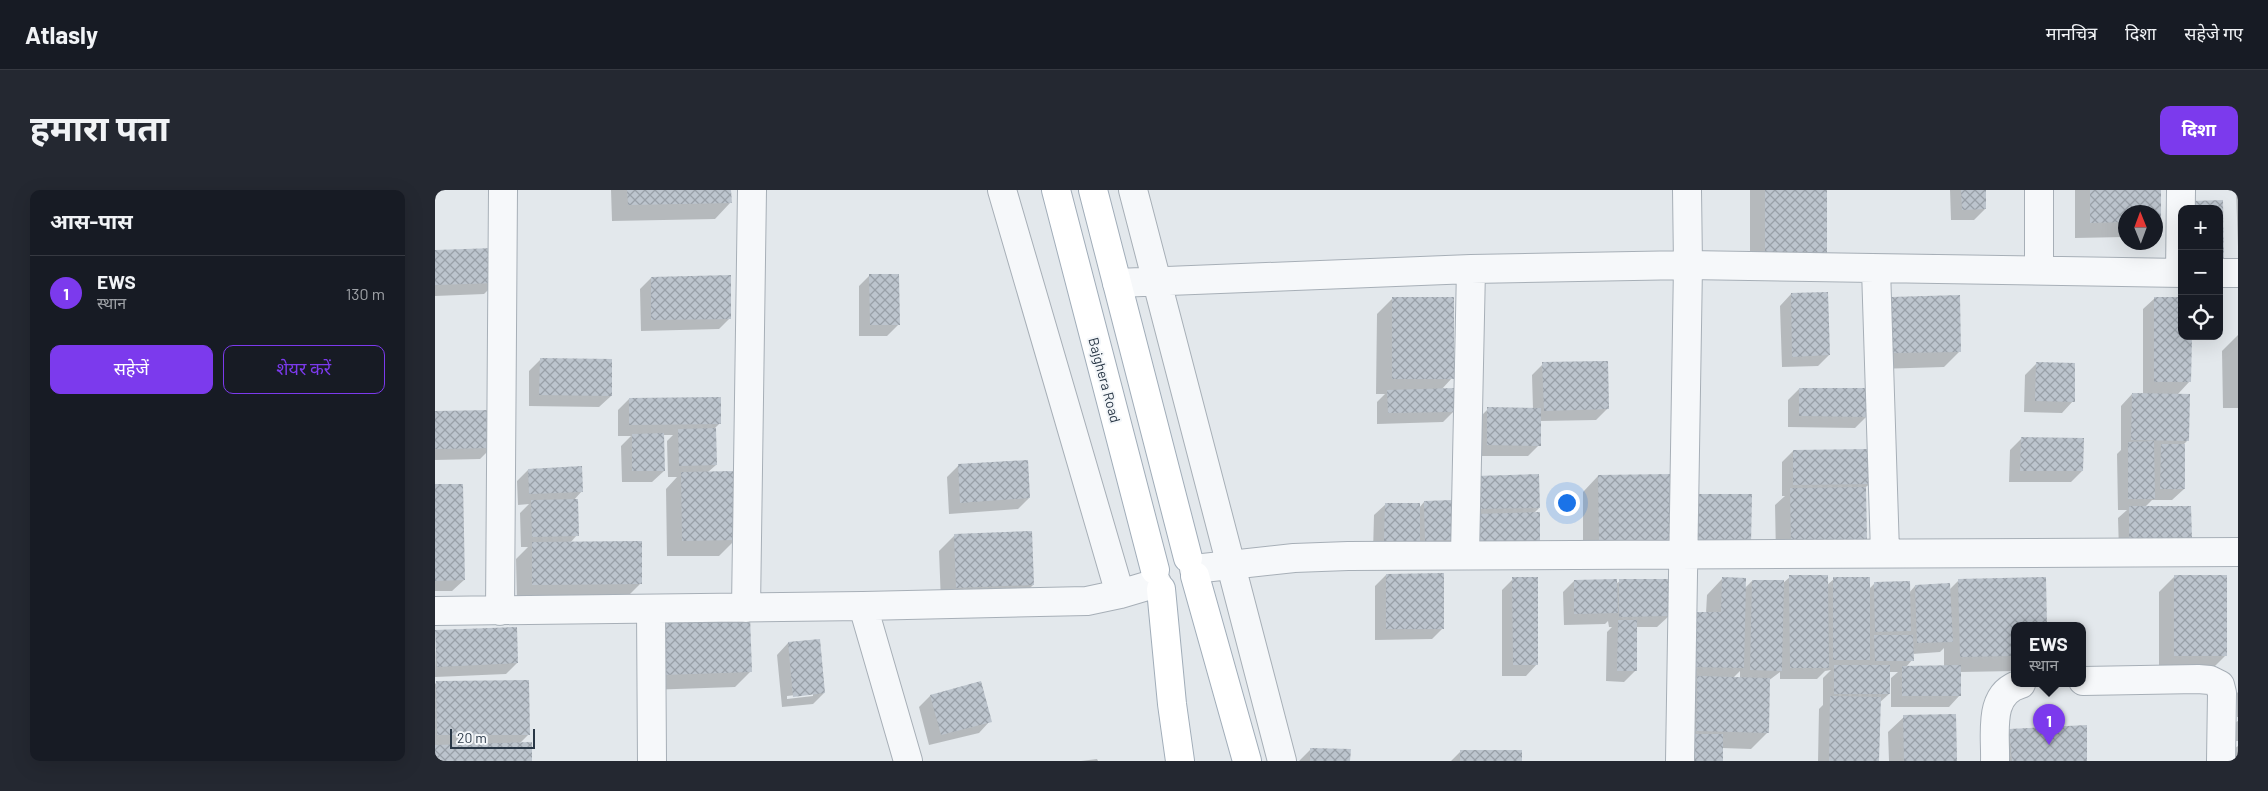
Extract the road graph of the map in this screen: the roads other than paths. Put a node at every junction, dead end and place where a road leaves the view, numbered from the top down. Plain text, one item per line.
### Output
1 (503, 190) edge
2 (752, 190) edge
3 (1002, 190) edge
4 (1056, 190) edge
5 (1093, 190) edge
6 (1133, 190) edge
7 (1687, 190) edge
8 (2039, 190) edge
9 (2181, 190) edge
10 (2181, 250) edge
11 (1688, 265) junction
12 (1471, 269) junction
13 (1876, 269) junction
14 (2039, 270) junction
15 (2178, 273) edge
16 (2223, 273) edge
17 (2238, 274) edge
18 (1158, 282) junction
19 (1117, 283) junction
20 (1885, 552) junction
21 (2238, 552) edge
22 (1465, 555) junction
23 (1683, 555) junction
24 (1231, 565) junction
25 (1192, 568) junction
26 (1158, 580) junction
27 (1120, 594) junction
28 (863, 606) junction
29 (745, 608) junction
30 (651, 609) junction
31 (435, 611) edge
32 (500, 611) junction
33 (2086, 681) edge
34 (2011, 687) edge
35 (652, 761) edge
36 (909, 761) edge
37 (1180, 761) edge
38 (1247, 761) edge
39 (1282, 761) edge
40 (1680, 761) edge
41 (1995, 761) edge
42 (2221, 761) edge

1 - 32 street
2 - 29 street
3 - 27 street
4 - 26 main road, Bajghera Road
5 - 19 main road
6 - 18 street
7 - 11 street
8 - 14 street
9 - 10 street
11 - 12 street
11 - 13 street
11 - 23 street
12 - 18 street
12 - 22 street
13 - 14 street
13 - 20 street
14 - 15 street
16 - 17 street
18 - 19 street
18 - 24 street
19 - 25 main road
20 - 21 street
20 - 23 street
22 - 23 street
22 - 24 street
23 - 40 street
24 - 25 street
24 - 39 street
25 - 26 main road
25 - 38 main road
26 - 27 street
26 - 37 main road, Bajghera Road
27 - 28 street
28 - 29 street
28 - 36 street
29 - 30 street
30 - 32 street
30 - 35 street
31 - 32 street
33 - 42 street
34 - 41 street

